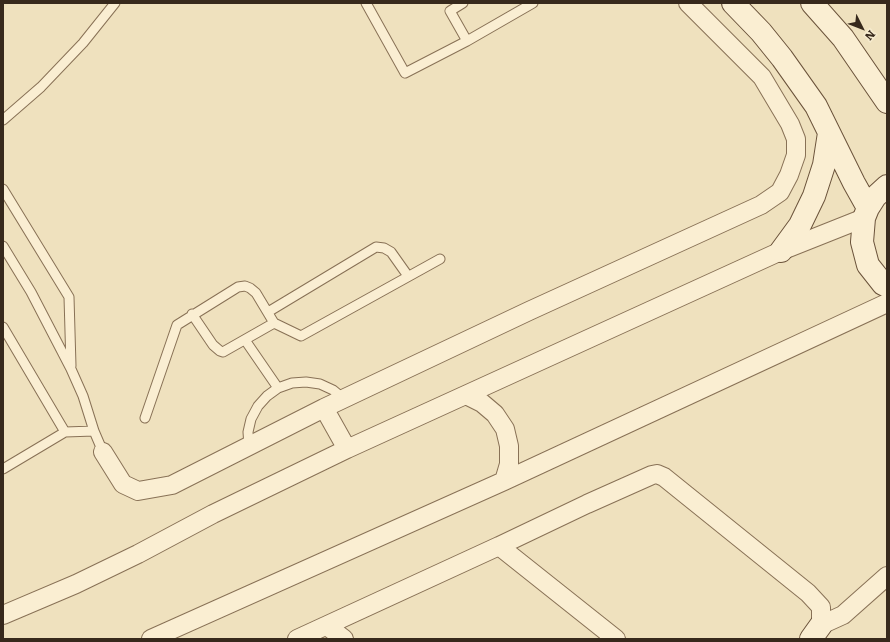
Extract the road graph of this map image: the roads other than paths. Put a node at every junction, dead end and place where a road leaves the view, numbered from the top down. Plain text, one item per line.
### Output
1 (115, 3) edge
2 (366, 3) edge
3 (463, 3) edge
4 (533, 3) edge
5 (688, 3) edge
6 (733, 3) edge
7 (812, 3) edge
8 (467, 41) junction
9 (884, 96) edge
10 (3, 120) edge
11 (829, 133) junction
12 (887, 186) edge
13 (3, 189) edge
14 (866, 213) junction
15 (3, 246) edge
16 (781, 251) junction
17 (440, 259) dead end
18 (408, 276) junction
19 (887, 286) edge
20 (887, 303) edge
21 (268, 312) junction
22 (192, 314) junction
23 (274, 323) junction
24 (3, 327) edge
25 (245, 340) junction
26 (71, 369) junction
27 (278, 388) junction
28 (466, 396) junction
29 (344, 399) junction
30 (324, 408) junction
31 (145, 418) dead end
32 (94, 431) junction
33 (66, 432) junction
34 (249, 446) junction
35 (347, 449) junction
36 (104, 452) joint
37 (3, 469) edge
38 (504, 481) junction
39 (499, 546) junction
40 (887, 576) edge
41 (3, 615) edge
42 (327, 626) junction
43 (816, 632) edge
44 (151, 639) edge
45 (297, 639) edge
46 (344, 639) edge
47 (616, 639) edge

1 - 10 lane
2 - 8 lane
3 - 8 lane
4 - 8 lane
5 - 29 street
6 - 11 street
7 - 9 street
11 - 14 street
11 - 16 street
12 - 14 street
13 - 26 lane
14 - 16 street
14 - 19 street
15 - 26 lane
16 - 28 street
17 - 18 lane
18 - 21 lane
18 - 23 lane
20 - 38 street
21 - 22 lane
21 - 23 lane
22 - 25 lane
22 - 31 lane
23 - 25 lane
24 - 33 lane
25 - 27 lane
26 - 32 lane
27 - 29 lane
27 - 34 lane
28 - 35 street
28 - 38 street
29 - 30 street
30 - 34 street
30 - 35 street
32 - 33 lane
32 - 36 lane
33 - 37 lane
34 - 36 street
35 - 41 street
38 - 44 street
39 - 42 street
39 - 43 street
39 - 47 street
40 - 43 street
42 - 45 street
42 - 46 street

